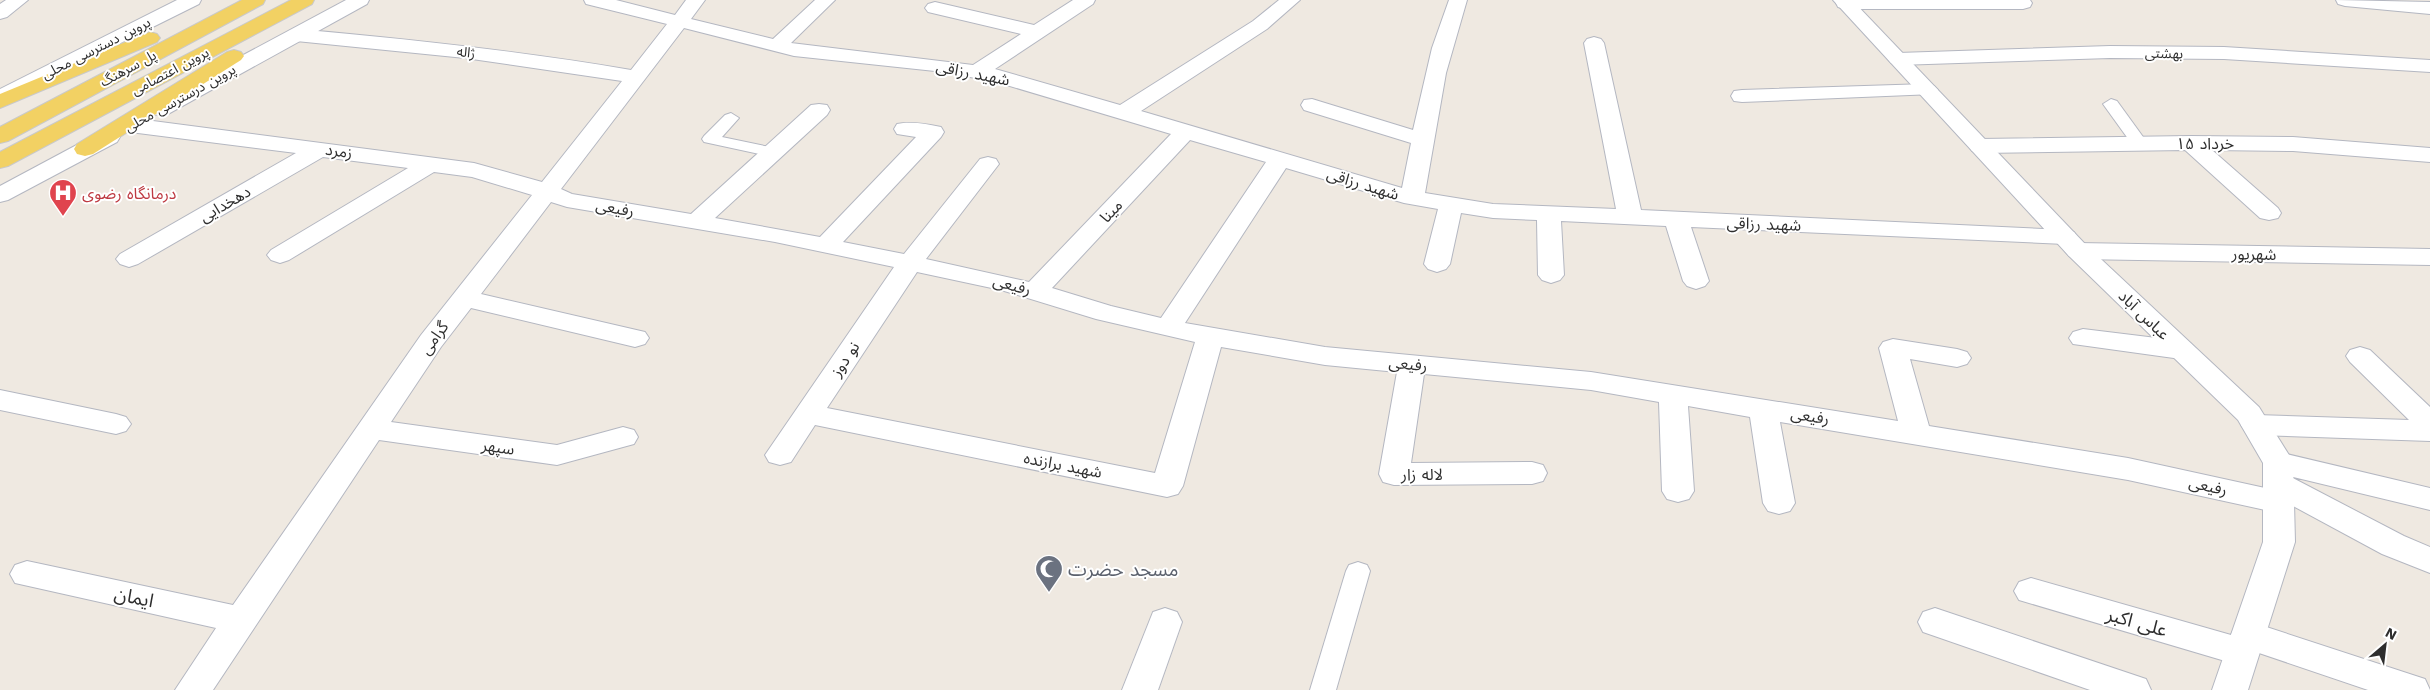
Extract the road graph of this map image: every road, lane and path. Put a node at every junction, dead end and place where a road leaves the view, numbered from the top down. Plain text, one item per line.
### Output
1 (19, 0) edge
2 (192, 0) edge
3 (239, 0) edge
4 (256, 0) edge
5 (305, 0) edge
6 (324, 0) edge
7 (360, 0) edge
8 (593, 0) edge
9 (696, 0) edge
10 (826, 0) edge
11 (1086, 0) edge
12 (1291, 0) edge
13 (1458, 0) edge
14 (2345, 0) edge
15 (1844, 1) edge
16 (2022, 3) dead end
17 (935, 8) dead end
18 (2430, 8) edge
19 (0, 13) edge
20 (678, 22) junction
21 (1037, 32) junction
22 (296, 35) junction
23 (1594, 43) dead end
24 (777, 46) junction
25 (1898, 60) junction
26 (2430, 66) edge
27 (976, 72) junction
28 (634, 77) junction
29 (1927, 90) junction
30 (1742, 96) dead end
31 (0, 97) edge
32 (0, 102) edge
33 (2111, 104) dead end
34 (1312, 105) dead end
35 (819, 110) dead end
36 (1124, 112) junction
37 (731, 118) dead end
38 (130, 125) junction
39 (905, 129) dead end
40 (1186, 130) junction
41 (0, 136) edge
42 (1423, 140) junction
43 (2191, 143) junction
44 (2140, 144) junction
45 (1980, 146) junction
46 (85, 149) junction
47 (320, 149) junction
48 (773, 152) junction
49 (2430, 155) edge
50 (1280, 158) junction
51 (0, 161) edge
52 (431, 164) junction
53 (988, 164) dead end
54 (545, 191) junction
55 (0, 195) edge
56 (1412, 198) junction
57 (1451, 205) junction
58 (2269, 213) dead end
59 (1549, 215) junction
60 (1630, 218) junction
61 (1677, 220) junction
62 (696, 222) junction
63 (2071, 244) junction
64 (825, 246) junction
65 (280, 254) dead end
66 (2430, 257) edge
67 (129, 259) dead end
68 (910, 263) junction
69 (1437, 264) dead end
70 (1551, 275) dead end
71 (1696, 281) dead end
72 (1035, 292) junction
73 (463, 298) junction
74 (1168, 328) junction
75 (1210, 336) junction
76 (635, 338) dead end
77 (2084, 338) dead end
78 (2181, 350) junction
79 (2360, 356) dead end
80 (1957, 358) dead end
81 (1412, 364) junction
82 (1673, 394) junction
83 (0, 400) edge
84 (1763, 408) junction
85 (807, 414) junction
86 (116, 424) dead end
87 (2430, 424) edge
88 (2256, 425) junction
89 (371, 429) junction
90 (2430, 430) edge
91 (1916, 433) junction
92 (623, 437) dead end
93 (780, 455) dead end
94 (1532, 473) dead end
95 (2278, 483) junction
96 (1678, 491) dead end
97 (2430, 499) edge
98 (1779, 503) dead end
99 (2430, 561) edge
100 (1358, 571) dead end
101 (27, 574) dead end
102 (2031, 591) dead end
103 (241, 620) junction
104 (1166, 622) dead end
105 (1935, 622) dead end
106 (2245, 643) junction
107 (193, 690) edge
108 (1140, 690) edge
109 (1323, 690) edge
110 (2133, 690) edge
111 (2230, 690) edge
112 (2412, 690) edge

1 - 19 street
2 - 31 street, پروین دسترسی محلی
3 - 32 main road
4 - 41 main road, پل سرهنگ
5 - 51 main road, پروین اعتصامی
6 - 46 main road
7 - 22 street, پروین درسترسی محلی
8 - 20 street, شهید رزاقی
9 - 20 street, گرامی
10 - 24 street
11 - 21 street
12 - 36 street
13 - 42 street
14 - 18 street
15 - 16 street
15 - 25 street, عباس آباد
17 - 21 street
20 - 24 street, شهید رزاقی
20 - 28 street, گرامی
21 - 27 street
22 - 28 street, ژاله
22 - 38 street, پروین درسترسی محلی
23 - 60 street
24 - 27 street, شهید رزاقی
25 - 26 street, بهشتی
25 - 29 street, عباس آباد
27 - 36 street, شهید رزاقی
28 - 54 street, گرامی
29 - 30 street
29 - 45 street, عباس آباد
33 - 44 lane
34 - 42 street
35 - 48 street
36 - 40 street, شهید رزاقی
37 - 48 lane
38 - 46 street, پروین درسترسی محلی
38 - 47 street, زمرد
39 - 64 street
40 - 50 street, شهید رزاقی
40 - 72 street, مینا
42 - 56 street
43 - 44 street, ۱۵ خرداد
43 - 49 street, ۱۵ خرداد
43 - 58 street
44 - 45 street, ۱۵ خرداد
45 - 63 street, عباس آباد
46 - 55 street, پروین درسترسی محلی
47 - 52 street, زمرد
47 - 67 street, دهخدایی
48 - 62 street
50 - 56 street, شهید رزاقی
50 - 74 street
52 - 54 street, زمرد
52 - 65 street
53 - 68 street, نو دوز
54 - 62 street, رفیعی
54 - 73 street, گرامی
56 - 57 street, شهید رزاقی
57 - 59 street, شهید رزاقی
57 - 69 street
59 - 60 street, شهید رزاقی
59 - 70 street
60 - 61 street, شهید رزاقی
61 - 63 street, شهید رزاقی
61 - 71 street
62 - 64 street, رفیعی
63 - 66 street, شهریور
63 - 78 street, عباس آباد
64 - 68 street, رفیعی
68 - 72 street, رفیعی
68 - 85 street, نو دوز
72 - 74 street, رفیعی
73 - 76 street
73 - 89 street, گرامی
74 - 75 street, رفیعی
75 - 81 street, رفیعی
75 - 85 street, شهید برازنده
77 - 78 street
78 - 88 street, عباس آباد
79 - 87 street
80 - 91 street
81 - 82 street, رفیعی
81 - 94 street, لاله زار
82 - 84 street, رفیعی
82 - 96 street
83 - 86 street
84 - 91 street, رفیعی
84 - 98 street
85 - 93 street, نو دوز
88 - 90 street
88 - 95 street, عباس آباد
89 - 92 street, سپهر
89 - 103 street, گرامی
91 - 95 street, رفیعی
95 - 97 street
95 - 99 street
95 - 106 street
100 - 109 lane
101 - 103 street, ایمان
102 - 106 street, علی اکبر
103 - 107 street, گرامی
104 - 108 street
105 - 110 street
106 - 111 street
106 - 112 street, علی اکبر

